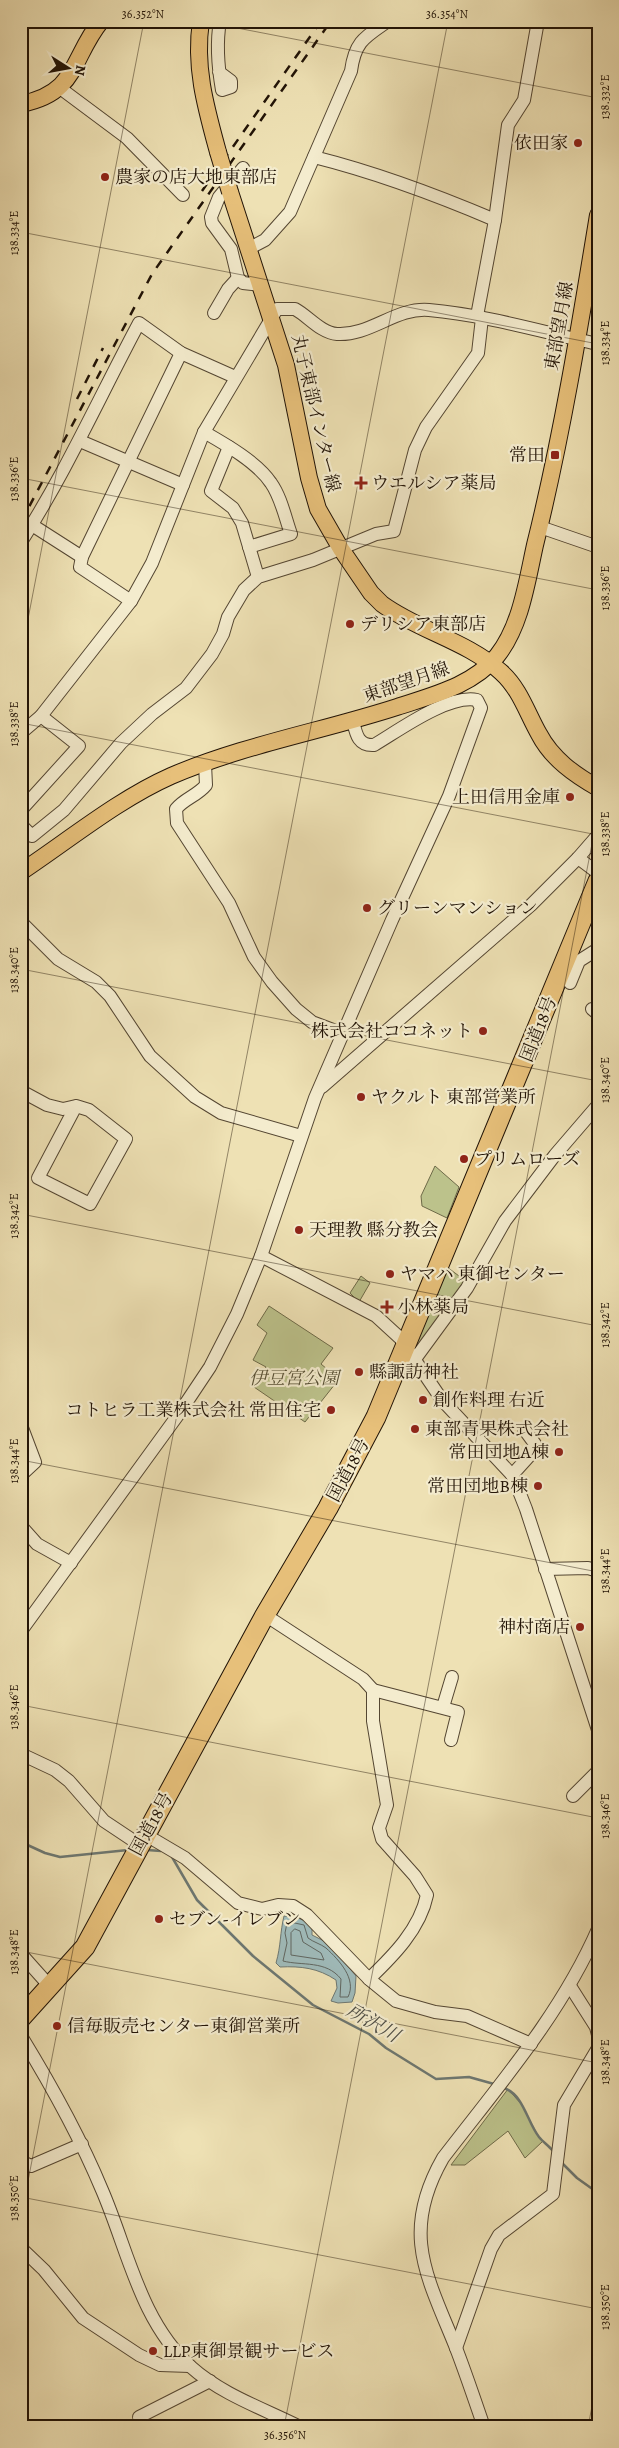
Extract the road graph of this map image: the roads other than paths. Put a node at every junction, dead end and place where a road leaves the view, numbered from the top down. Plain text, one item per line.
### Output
1 (101, 21) edge
2 (201, 21) edge
3 (220, 21) edge
4 (388, 21) edge
5 (538, 21) edge
6 (219, 72) dead end
7 (60, 88) junction
8 (21, 104) edge
9 (314, 157) junction
10 (243, 168) dead end
11 (183, 195) dead end
12 (598, 215) edge
13 (495, 220) junction
14 (248, 250) junction
15 (238, 278) junction
16 (260, 285) junction
17 (214, 313) dead end
18 (271, 316) junction
19 (480, 317) junction
20 (577, 339) junction
21 (598, 344) edge
22 (181, 353) junction
23 (235, 377) junction
24 (204, 432) junction
25 (80, 441) junction
26 (229, 447) junction
27 (129, 462) junction
28 (183, 485) junction
29 (32, 525) junction
30 (540, 527) junction
31 (21, 542) edge
32 (249, 547) junction
33 (598, 547) edge
34 (341, 549) junction
35 (82, 557) junction
36 (258, 576) junction
37 (131, 601) junction
38 (490, 663) junction
39 (41, 716) junction
40 (353, 721) junction
41 (21, 733) edge
42 (205, 764) junction
43 (598, 788) edge
44 (21, 810) edge
45 (21, 824) edge
46 (598, 835) edge
47 (578, 858) junction
48 (21, 872) edge
49 (598, 873) edge
50 (598, 881) edge
51 (21, 922) edge
52 (598, 949) edge
53 (570, 982) dead end
54 (344, 1034) junction
55 (320, 1088) junction
56 (21, 1091) edge
57 (598, 1105) edge
58 (76, 1106) junction
59 (301, 1136) junction
60 (261, 1256) junction
61 (411, 1352) junction
62 (21, 1425) edge
63 (524, 1429) dead end
64 (21, 1475) edge
65 (512, 1475) junction
66 (21, 1526) edge
67 (71, 1563) junction
68 (545, 1570) junction
69 (598, 1571) edge
70 (265, 1615) junction
71 (21, 1630) edge
72 (452, 1677) dead end
73 (373, 1690) junction
74 (443, 1707) junction
75 (598, 1730) edge
76 (451, 1740) dead end
77 (21, 1754) edge
78 (598, 1771) edge
79 (573, 1796) dead end
80 (143, 1840) junction
81 (598, 1929) edge
82 (21, 1954) edge
83 (369, 1979) junction
84 (570, 1986) junction
85 (47, 1991) junction
86 (21, 2018) edge
87 (597, 2030) edge
88 (21, 2036) edge
89 (530, 2044) junction
90 (598, 2048) edge
91 (82, 2144) junction
92 (21, 2162) edge
93 (21, 2248) edge
94 (456, 2348) junction
95 (190, 2366) junction
96 (210, 2381) junction
97 (139, 2416) dead end
98 (300, 2427) edge
99 (484, 2427) edge

1 - 7 main road
2 - 14 main road, 丸子東部インター線, bridge
3 - 6 street
4 - 9 street
5 - 13 street
7 - 8 main road
7 - 11 street
9 - 13 street
9 - 14 street
10 - 15 street
12 - 20 main road, 東部望月線
13 - 19 street
14 - 16 main road, 丸子東部インター線
15 - 16 street
15 - 17 street
16 - 18 main road, 丸子東部インター線
18 - 19 street
18 - 23 street
18 - 34 main road, 丸子東部インター線
19 - 20 street
19 - 34 street
20 - 21 street
20 - 30 main road, 東部望月線
22 - 23 street
22 - 25 street
22 - 27 street
23 - 24 street
24 - 26 street
24 - 28 street
25 - 27 street
25 - 29 street
26 - 32 street
26 - 32 street
27 - 28 street
27 - 35 street
28 - 37 street
29 - 31 street
29 - 35 street
30 - 33 street
30 - 38 main road, 東部望月線
32 - 36 street
34 - 36 street
34 - 38 main road, 丸子東部インター線
35 - 37 street
36 - 45 street
37 - 39 street
38 - 40 main road, 東部望月線
38 - 43 main road, 丸子東部インター線
39 - 41 street
39 - 44 street
40 - 42 main road, 東部望月線
40 - 54 street
42 - 48 main road, 東部望月線
42 - 54 street
46 - 47 street
47 - 49 street
47 - 55 street
50 - 61 highway, 国道18号
51 - 59 street
52 - 53 street
54 - 55 street
55 - 59 street
56 - 58 street
57 - 61 street
58 - 58 street
59 - 60 street
60 - 61 street
60 - 67 street
61 - 65 street
61 - 70 highway, 国道18号
62 - 64 street
63 - 65 street
65 - 68 street
66 - 67 street
67 - 71 street
68 - 69 street
68 - 75 street
70 - 73 street
70 - 80 highway, 国道18号
72 - 74 street
73 - 74 street
73 - 83 street
74 - 76 street
77 - 80 street
78 - 79 street
80 - 83 street
80 - 85 highway, 国道18号
81 - 84 street
82 - 85 street
83 - 89 street
84 - 87 street
84 - 89 street
85 - 86 highway, 国道18号
88 - 91 street
89 - 94 street
90 - 94 street
91 - 92 street
91 - 95 street
93 - 95 street
94 - 99 street
95 - 96 street
96 - 97 street
96 - 98 street

